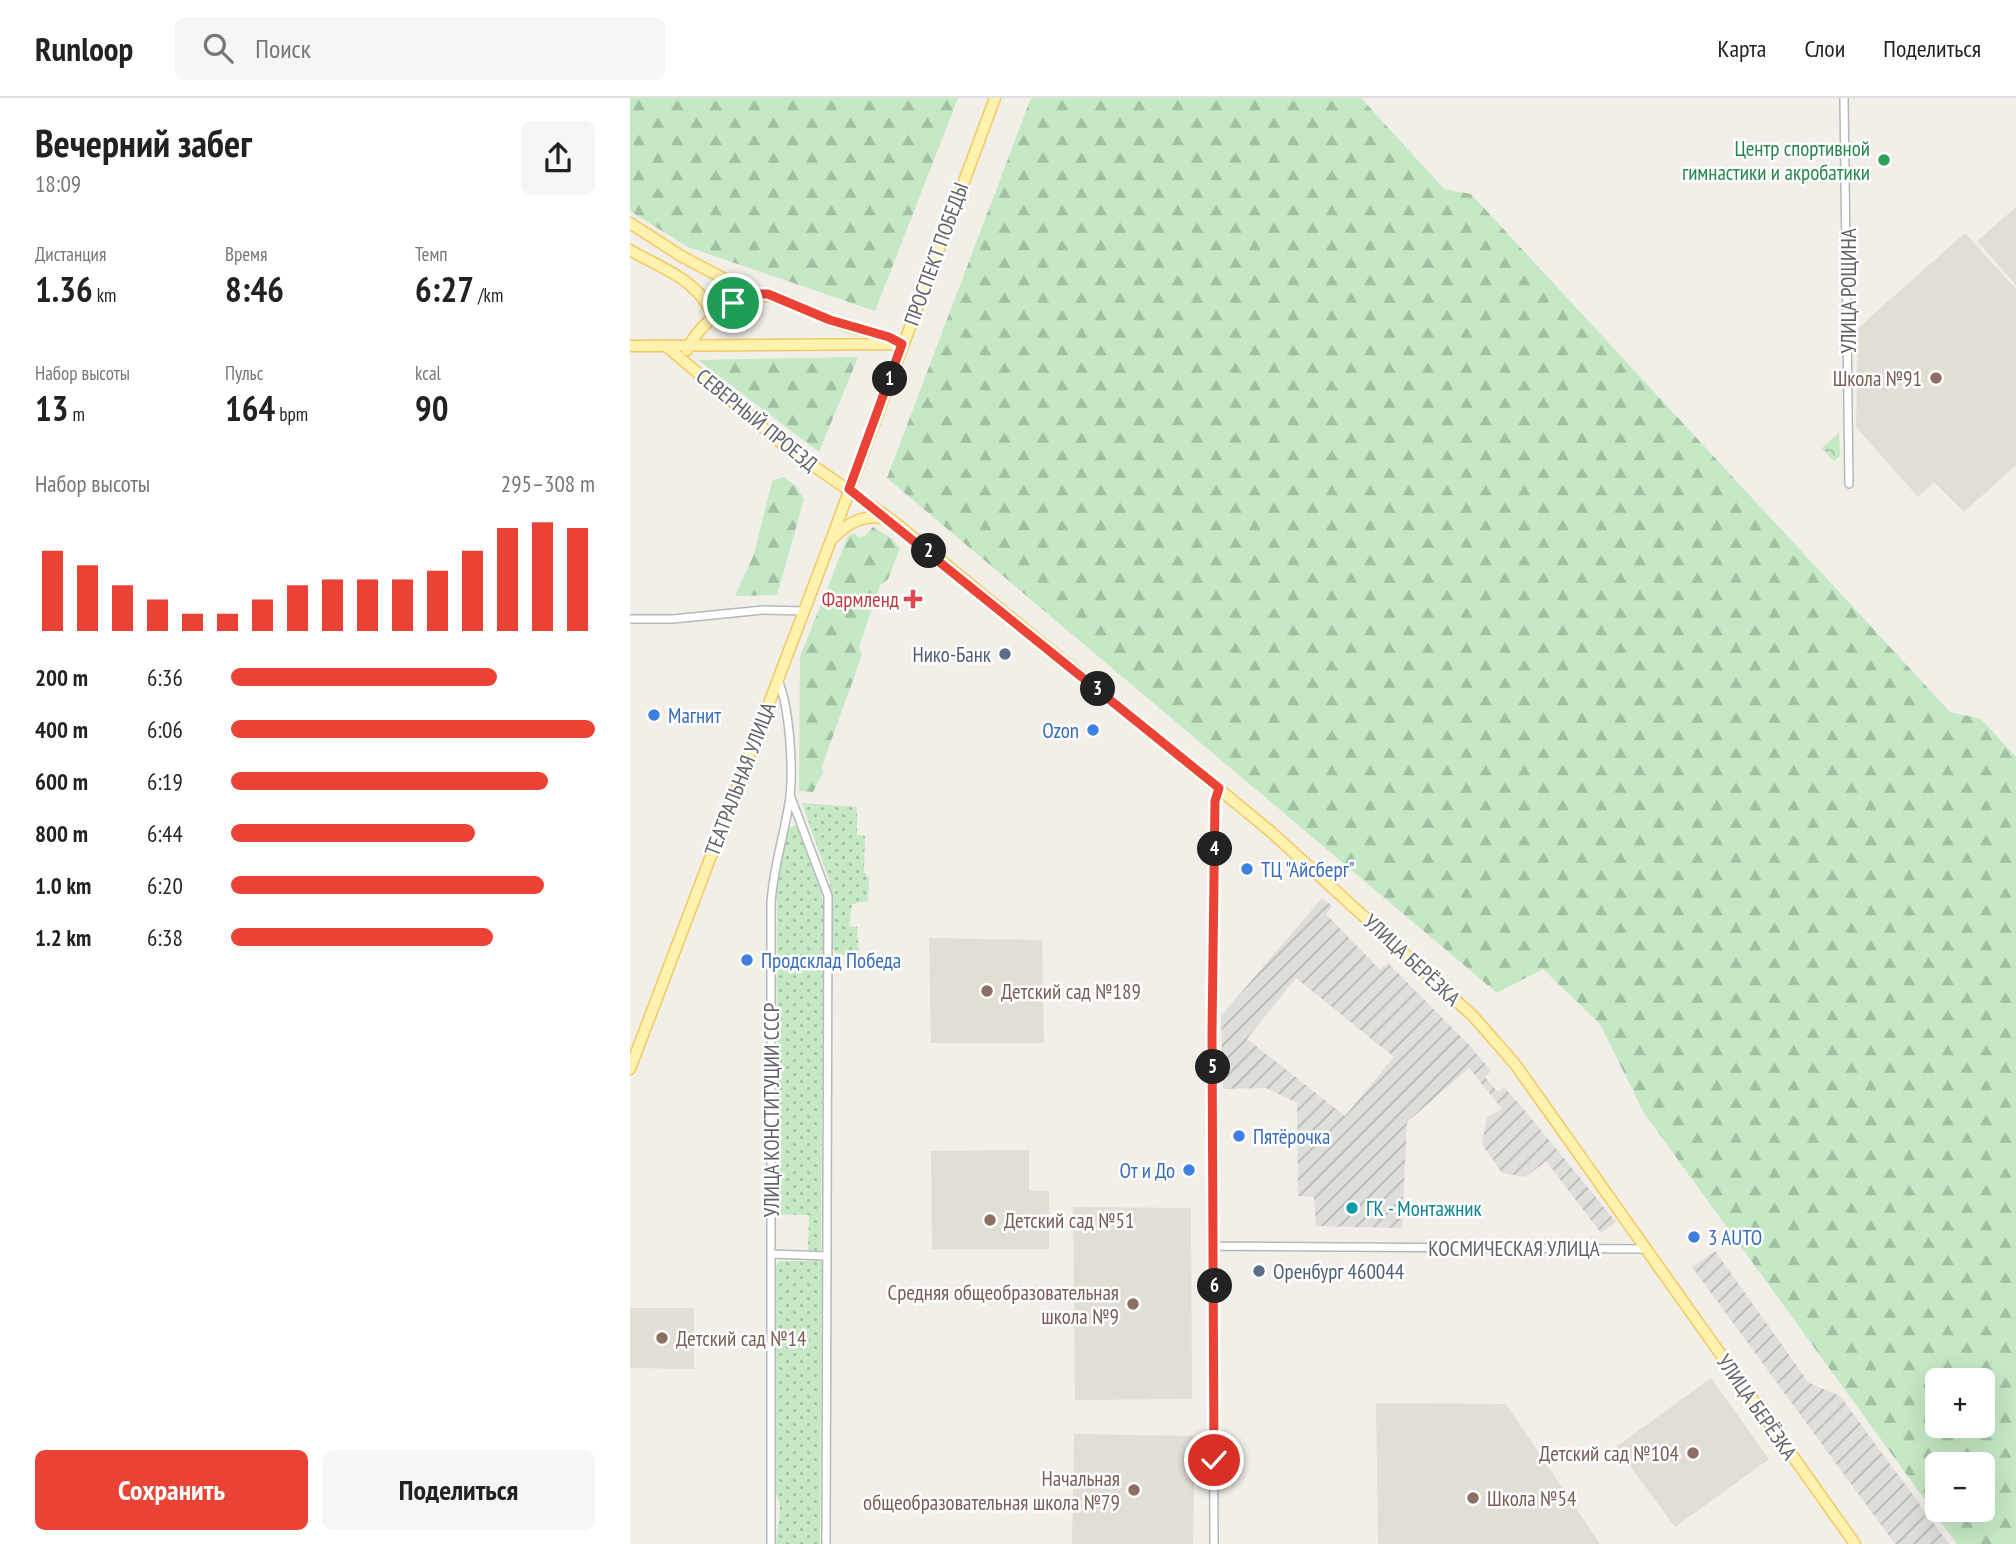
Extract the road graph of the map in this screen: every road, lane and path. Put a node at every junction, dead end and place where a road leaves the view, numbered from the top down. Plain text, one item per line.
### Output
1 (995, 98) edge
2 (1844, 98) edge
3 (630, 223) edge
4 (630, 250) edge
5 (752, 294) junction
6 (713, 317) junction
7 (902, 344) junction
8 (630, 346) edge
9 (667, 347) junction
10 (688, 348) junction
11 (685, 361) junction
12 (1849, 484) dead end
13 (849, 489) junction
14 (892, 520) junction
15 (831, 540) junction
16 (804, 611) junction
17 (630, 619) edge
18 (778, 680) junction
19 (1219, 788) junction
20 (790, 794) junction
21 (630, 1069) edge
22 (1215, 1246) junction
23 (1645, 1249) junction
24 (771, 1254) junction
25 (827, 1256) junction
26 (771, 1544) edge
27 (826, 1544) edge
28 (1213, 1544) edge
29 (1855, 1544) edge

1 - 7 main road, ПРОСПЕКТ ПОБЕДЫ
2 - 12 street, УЛИЦА РОЩИНА
3 - 5 main road
4 - 6 main road
5 - 6 main road
5 - 7 main road
6 - 10 main road
7 - 10 main road
7 - 13 main road, ПРОСПЕКТ ПОБЕДЫ
8 - 9 main road
9 - 10 main road
9 - 11 main road, СЕВЕРНЫЙ ПРОЕЗД
10 - 11 main road
11 - 13 main road, СЕВЕРНЫЙ ПРОЕЗД
13 - 14 main road, УЛИЦА БЕРЁЗКА
13 - 15 main road, ТЕАТРАЛЬНАЯ УЛИЦА
14 - 15 main road
14 - 19 main road, УЛИЦА БЕРЁЗКА
15 - 16 main road, ТЕАТРАЛЬНАЯ УЛИЦА
16 - 17 street
16 - 18 main road, ТЕАТРАЛЬНАЯ УЛИЦА
18 - 20 street, УЛИЦА КОНСТИТУЦИИ СССР
18 - 21 main road, ТЕАТРАЛЬНАЯ УЛИЦА
19 - 22 street
19 - 23 main road, УЛИЦА БЕРЁЗКА
20 - 24 street, УЛИЦА КОНСТИТУЦИИ СССР
20 - 25 street
22 - 23 street, КОСМИЧЕСКАЯ УЛИЦА
22 - 28 street
23 - 29 main road, УЛИЦА БЕРЁЗКА
24 - 25 street
24 - 26 street, УЛИЦА КОНСТИТУЦИИ СССР
25 - 27 street

